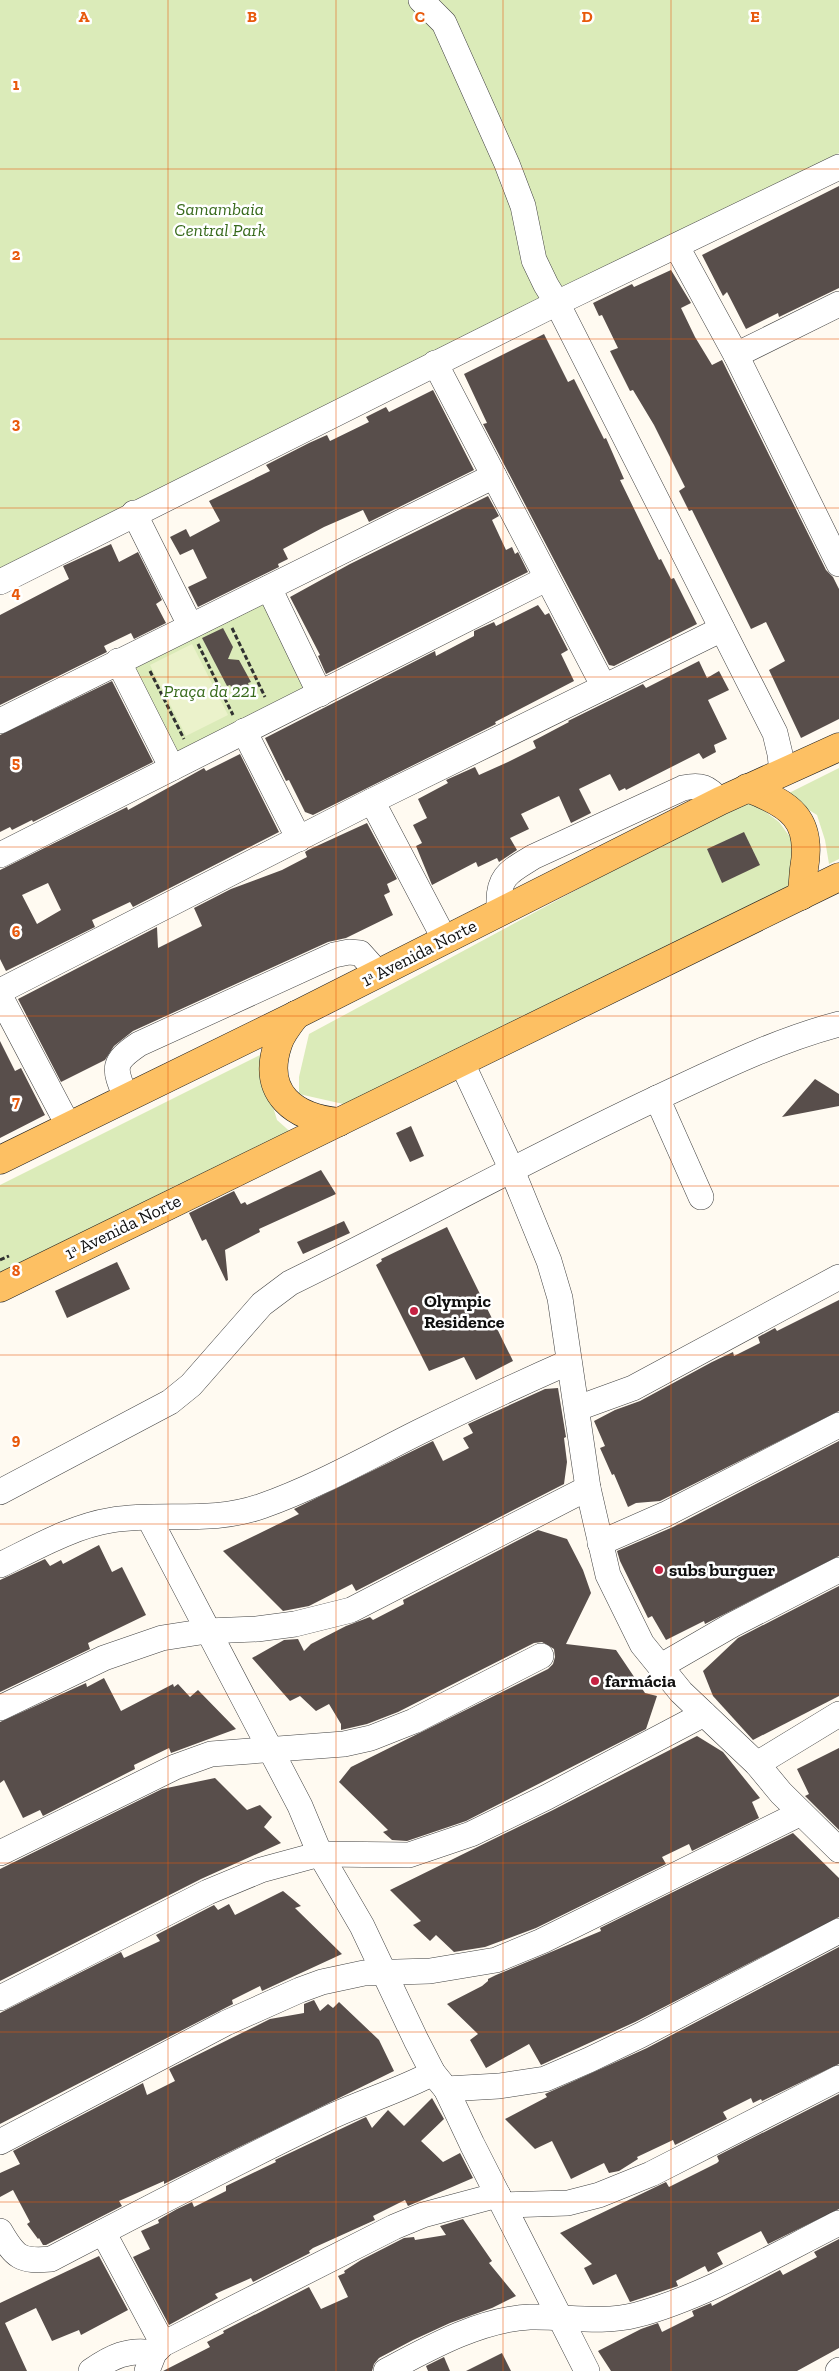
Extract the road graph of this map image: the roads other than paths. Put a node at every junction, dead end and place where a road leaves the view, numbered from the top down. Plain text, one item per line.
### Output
1 (421, 0) edge
2 (839, 167) edge
3 (677, 247) junction
4 (557, 303) junction
5 (839, 304) edge
6 (736, 355) junction
7 (435, 363) junction
8 (494, 476) junction
9 (134, 513) junction
10 (839, 564) edge
11 (546, 580) junction
12 (0, 582) edge
13 (269, 588) junction
14 (722, 629) junction
15 (193, 632) junction
16 (118, 661) junction
17 (604, 687) junction
18 (320, 694) junction
19 (0, 721) edge
20 (240, 726) junction
21 (775, 733) junction
22 (839, 747) edge
23 (812, 758) junction
24 (172, 768) junction
25 (782, 772) junction
26 (747, 788) junction
27 (372, 801) junction
28 (299, 839) junction
29 (0, 856) edge
30 (839, 877) edge
31 (801, 896) junction
32 (445, 940) junction
33 (378, 974) junction
34 (0, 991) edge
35 (0, 996) edge
36 (296, 1015) junction
37 (839, 1024) edge
38 (461, 1061) junction
39 (126, 1098) junction
40 (657, 1098) junction
41 (339, 1122) junction
42 (68, 1125) junction
43 (0, 1160) edge
44 (511, 1168) junction
45 (701, 1197) dead end
46 (839, 1277) edge
47 (0, 1288) edge
48 (569, 1362) junction
49 (578, 1408) junction
50 (839, 1425) edge
51 (588, 1488) junction
52 (0, 1492) edge
53 (149, 1518) junction
54 (600, 1543) junction
55 (0, 1565) edge
56 (839, 1570) edge
57 (207, 1631) junction
58 (540, 1656) dead end
59 (661, 1666) junction
60 (0, 1708) edge
61 (704, 1714) junction
62 (839, 1714) edge
63 (272, 1750) junction
64 (757, 1764) junction
65 (801, 1812) junction
66 (839, 1850) edge
67 (0, 1853) edge
68 (320, 1854) junction
69 (839, 1931) edge
70 (386, 1973) junction
71 (0, 1998) edge
72 (839, 2078) edge
73 (440, 2081) junction
74 (0, 2142) edge
75 (501, 2200) junction
76 (839, 2223) edge
77 (0, 2231) edge
78 (103, 2232) junction
79 (562, 2318) junction
80 (155, 2356) edge
81 (91, 2371) edge
82 (386, 2371) edge
83 (587, 2371) edge

1 - 4 street
2 - 3 street
3 - 4 street
3 - 6 street
4 - 7 street
4 - 14 street
5 - 6 street
6 - 10 street
7 - 8 street
7 - 9 street
8 - 11 street
8 - 13 street
9 - 12 street
9 - 15 street
11 - 17 street
11 - 18 street
13 - 15 street
13 - 18 street
14 - 17 street
14 - 21 street
15 - 16 street
16 - 19 street
16 - 24 street
17 - 27 street
18 - 20 street
20 - 24 street
20 - 28 street
21 - 23 street
21 - 25 street
22 - 23 main road, 1ᵃ Avenida Norte
23 - 25 main road, 1ᵃ Avenida Norte
24 - 29 street
25 - 26 main road, 1ᵃ Avenida Norte
26 - 31 main road
26 - 32 main road, 1ᵃ Avenida Norte
27 - 28 street
27 - 32 street
28 - 34 street
30 - 31 main road, 1ᵃ Avenida Norte
31 - 38 main road, 1ᵃ Avenida Norte
32 - 33 main road, 1ᵃ Avenida Norte
33 - 36 main road, 1ᵃ Avenida Norte
33 - 39 street
35 - 42 street
36 - 39 main road, 1ᵃ Avenida Norte
36 - 41 main road
37 - 40 street
38 - 41 main road, 1ᵃ Avenida Norte
38 - 44 street
39 - 42 main road, 1ᵃ Avenida Norte
40 - 44 street
40 - 45 street
41 - 47 main road, 1ᵃ Avenida Norte
42 - 43 main road, 1ᵃ Avenida Norte
44 - 48 street
44 - 52 street
46 - 49 street
48 - 49 street
48 - 53 street
49 - 51 street
50 - 54 street
51 - 54 street
51 - 57 street
53 - 55 street
53 - 57 street
54 - 59 street
56 - 59 street
57 - 60 street
57 - 63 street
58 - 63 street
59 - 61 street
61 - 64 street
61 - 68 street
62 - 64 street
63 - 67 street
63 - 68 street
64 - 65 street
65 - 66 street
65 - 70 street
68 - 70 street
68 - 71 street
69 - 73 street
70 - 73 street
70 - 74 street
72 - 75 street
73 - 75 street
73 - 78 street
75 - 79 street
75 - 80 street
76 - 79 street
77 - 78 street
78 - 80 street
79 - 82 street
79 - 83 street
80 - 81 street

